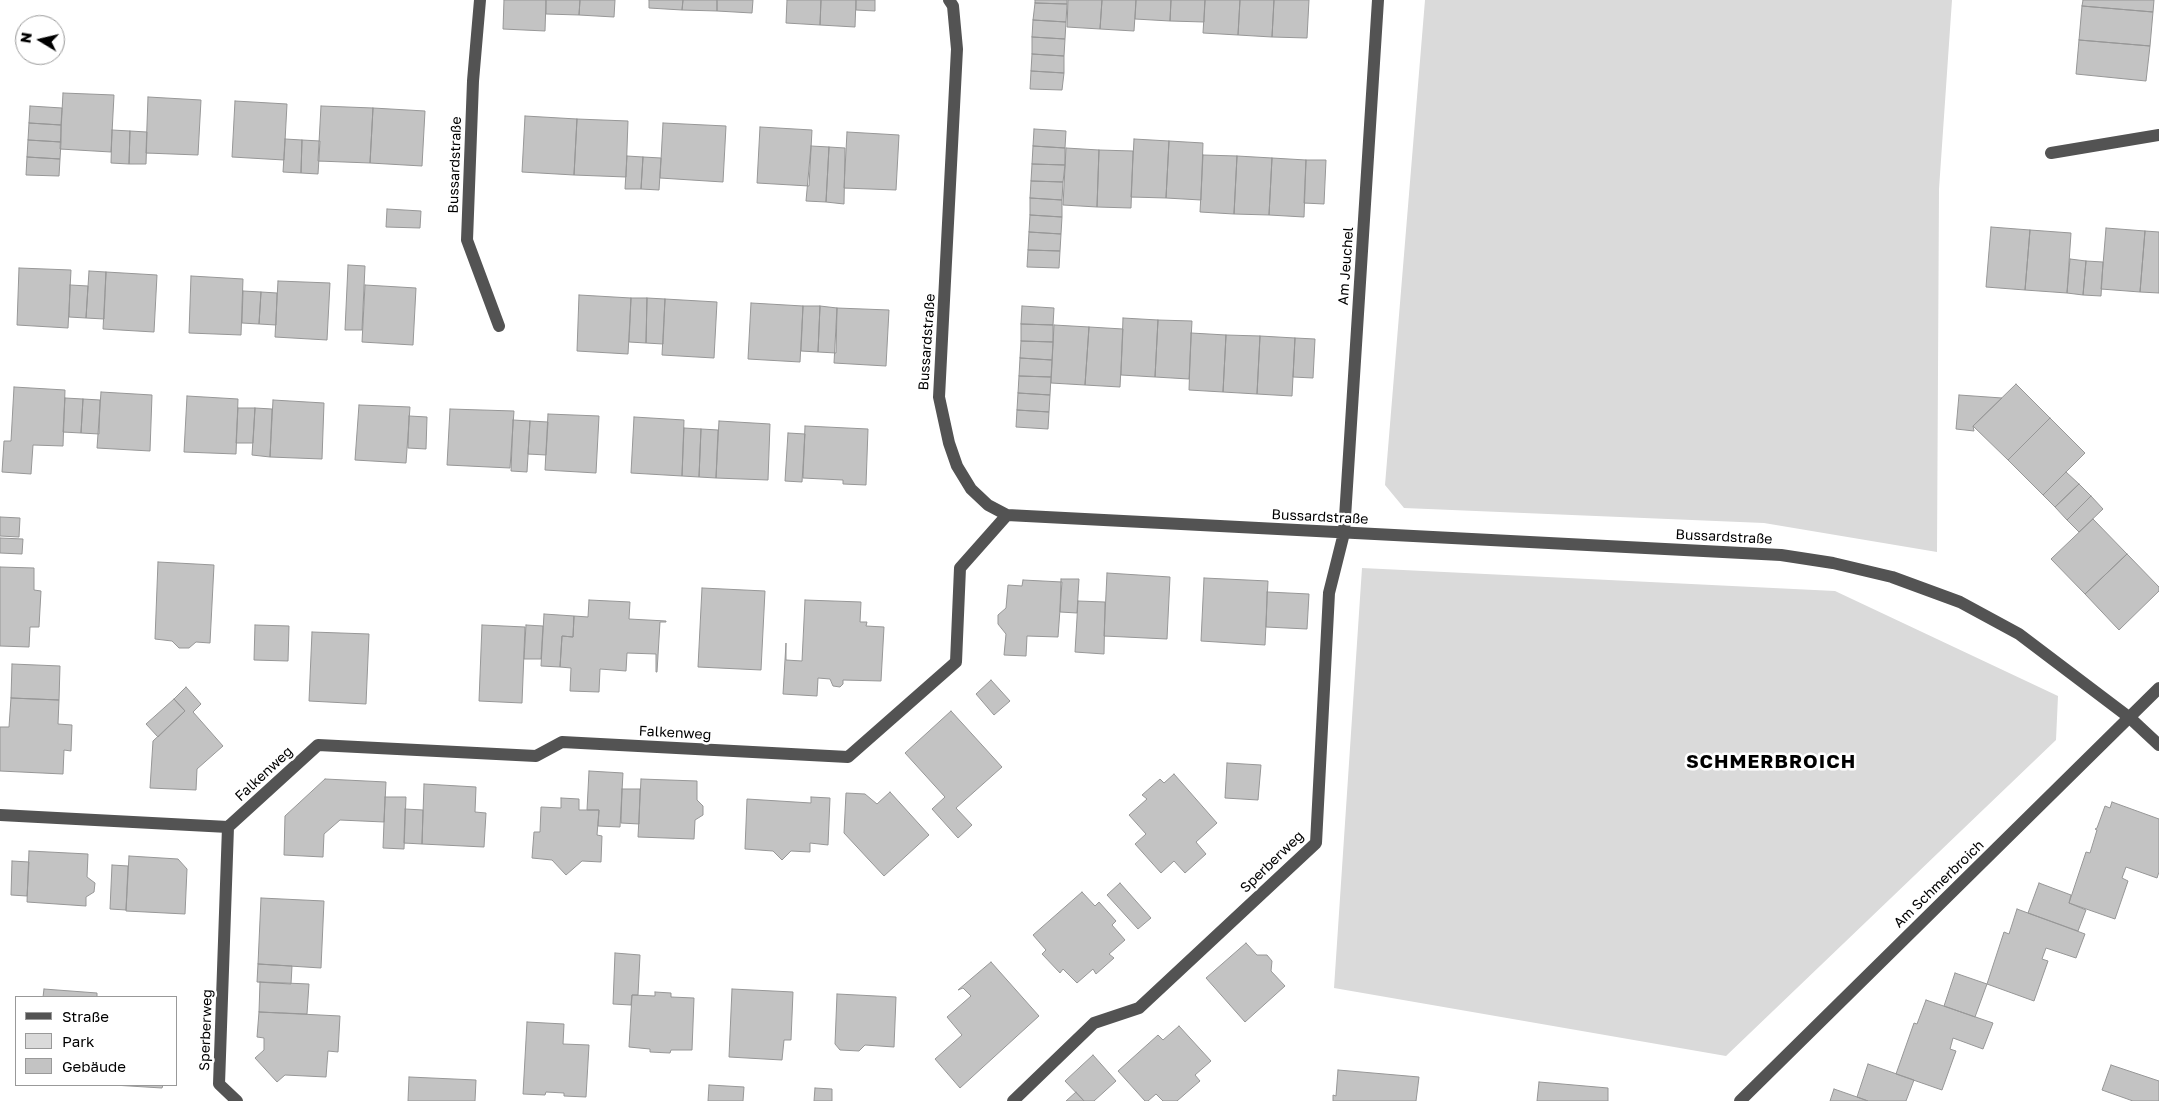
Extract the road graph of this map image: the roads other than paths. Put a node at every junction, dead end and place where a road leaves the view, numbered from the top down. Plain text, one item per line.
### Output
1 (480, 0) edge
2 (949, 0) edge
3 (1378, 0) edge
4 (2159, 135) edge
5 (2051, 153) dead end
6 (499, 326) dead end
7 (1007, 516) junction
8 (1344, 533) junction
9 (2159, 688) edge
10 (2130, 718) junction
11 (2159, 745) edge
12 (0, 815) edge
13 (228, 827) junction
14 (237, 1101) edge
15 (1013, 1101) edge
16 (1740, 1101) edge

1 - 6 street, Bussardstraße
2 - 7 street, Bussardstraße
3 - 8 street, Am Jeuchel
4 - 5 street
7 - 8 street, Bussardstraße
7 - 13 street, Falkenweg
8 - 10 street, Bussardstraße
8 - 15 street, Sperberweg
9 - 10 street, Am Schmerbroich
10 - 11 street, Bussardstraße
10 - 16 street, Am Schmerbroich
12 - 13 street
13 - 14 street, Sperberweg

